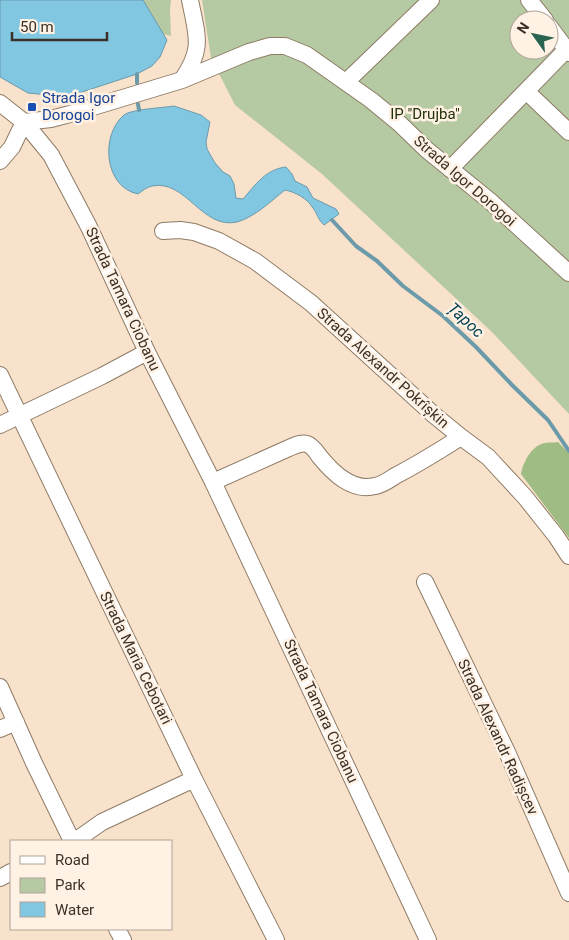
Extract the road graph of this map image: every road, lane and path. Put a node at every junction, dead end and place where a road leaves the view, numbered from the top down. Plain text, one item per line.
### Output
1 (190, 0) edge
2 (431, 0) edge
3 (529, 0) edge
4 (537, 10) edge
5 (559, 40) edge
6 (568, 52) edge
7 (182, 80) junction
8 (346, 82) junction
9 (526, 91) junction
10 (0, 103) edge
11 (24, 122) junction
12 (569, 132) edge
13 (0, 161) edge
14 (450, 169) junction
15 (163, 231) dead end
16 (569, 273) edge
17 (147, 352) junction
18 (0, 375) edge
19 (19, 415) junction
20 (0, 425) edge
21 (461, 437) junction
22 (213, 482) junction
23 (569, 556) edge
24 (425, 582) dead end
25 (0, 687) edge
26 (16, 722) junction
27 (0, 729) edge
28 (194, 779) junction
29 (73, 840) edge
30 (75, 840) edge
31 (569, 893) edge
32 (276, 940) edge
33 (428, 940) edge

1 - 7 street
2 - 8 street
3 - 4 street
5 - 6 street
6 - 9 street
7 - 8 street, Strada Igor Dorogoi
7 - 11 street, Strada Igor Dorogoi
8 - 14 street, Strada Igor Dorogoi
9 - 12 street
9 - 14 street
10 - 11 street, Strada Tamara Ciobanu
11 - 13 street
11 - 17 street, Strada Tamara Ciobanu
14 - 16 street, Strada Igor Dorogoi
15 - 21 street, Strada Alexandr Pokrîșkin
17 - 19 street
17 - 22 street, Strada Tamara Ciobanu
18 - 19 street, Strada Maria Cebotari
19 - 20 street
19 - 28 street, Strada Maria Cebotari
21 - 22 street
21 - 23 street, Strada Alexandr Pokrîșkin
22 - 33 street, Strada Tamara Ciobanu
24 - 31 street, Strada Alexandr Radișcev
25 - 26 street
26 - 27 street
26 - 29 street
28 - 30 street
28 - 32 street, Strada Maria Cebotari

